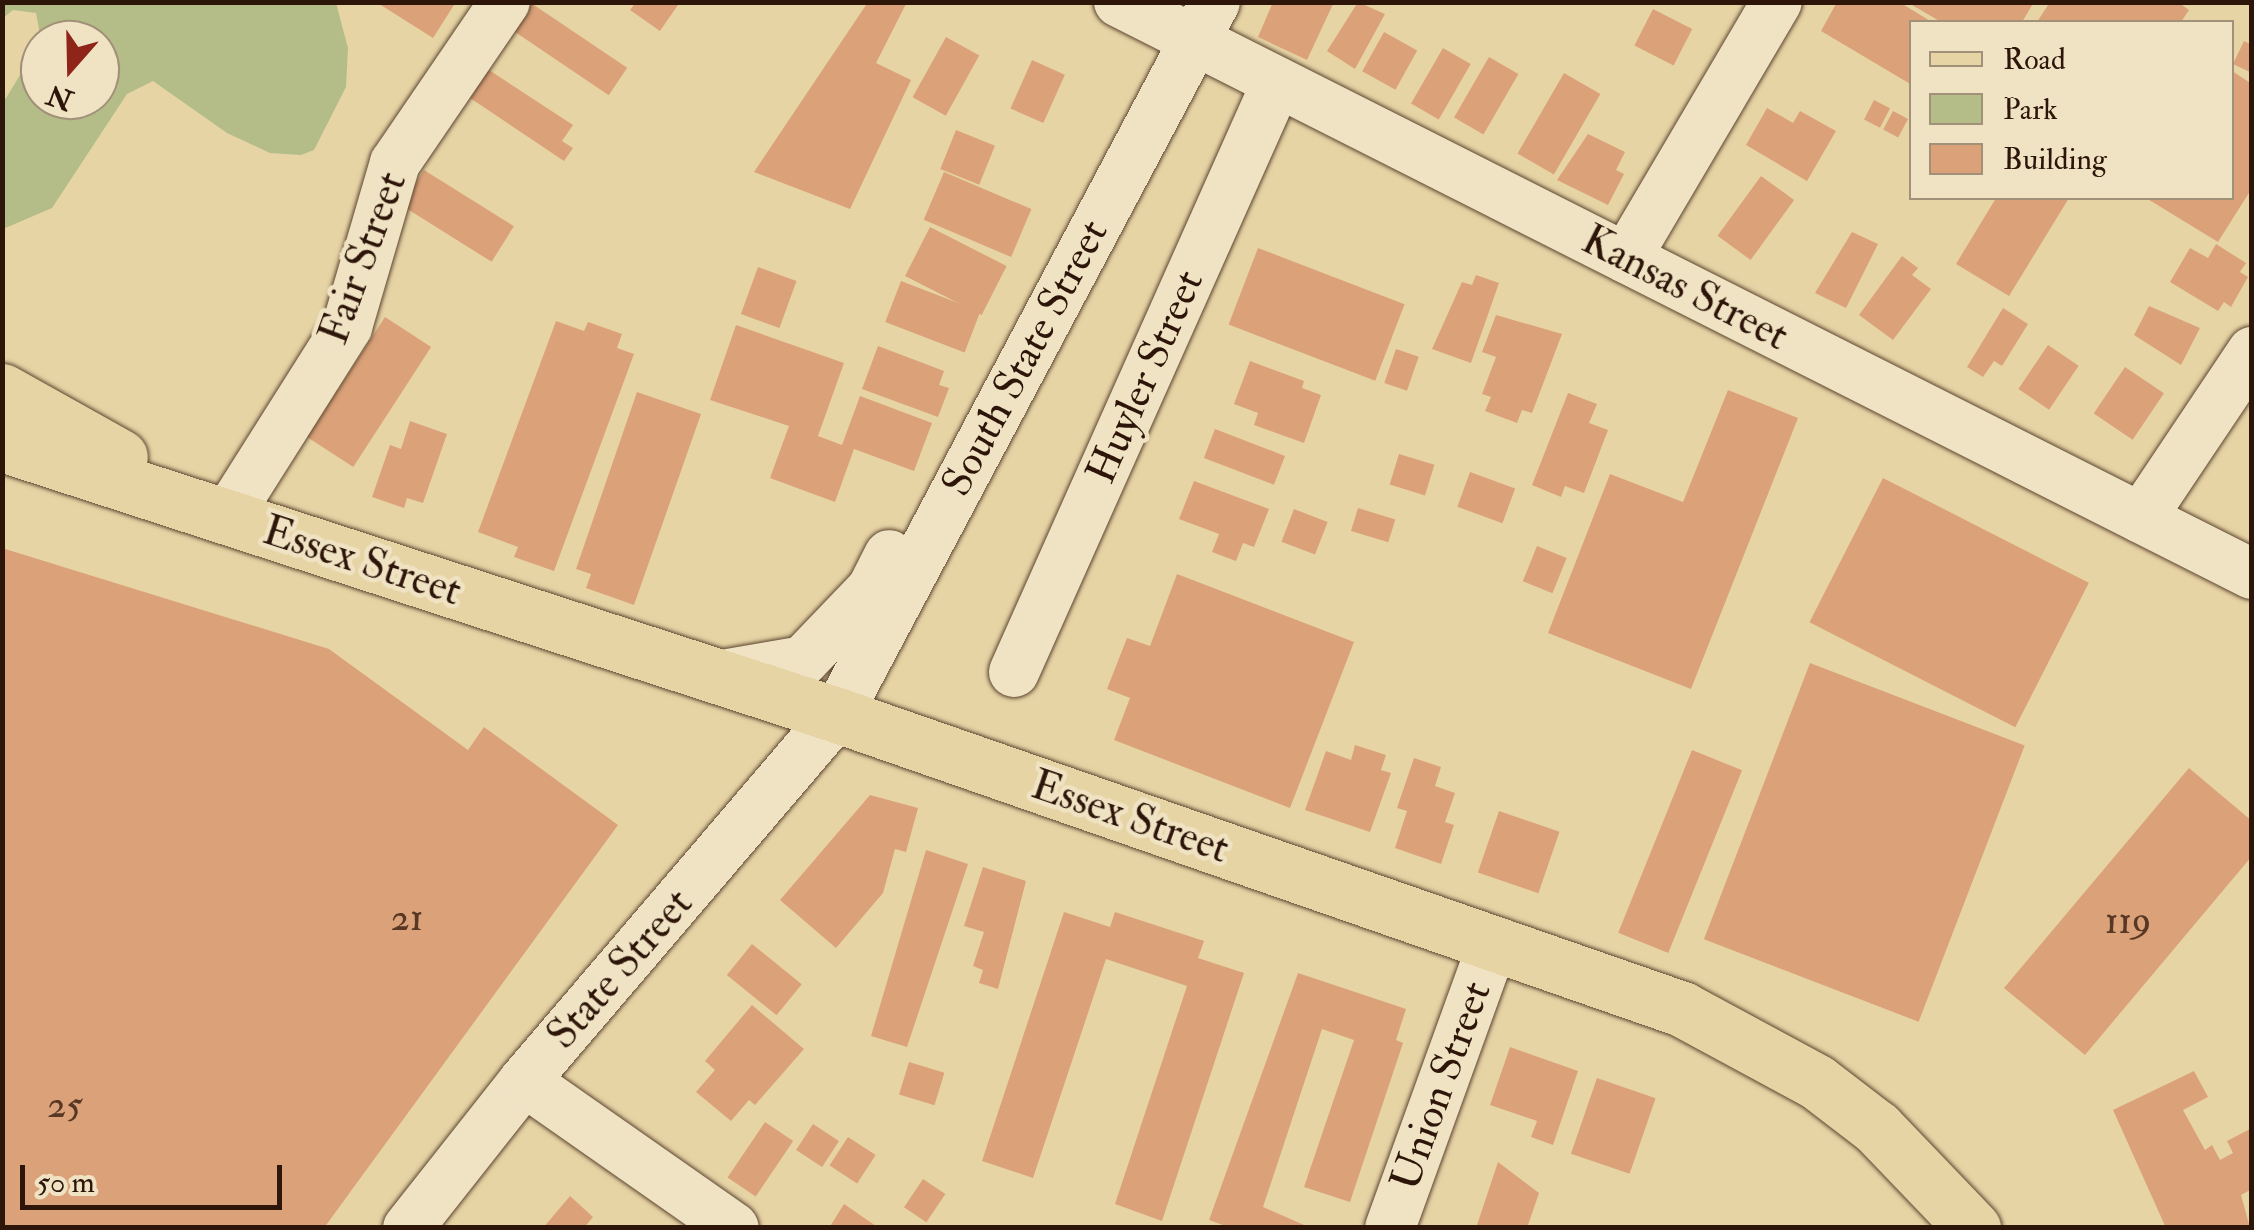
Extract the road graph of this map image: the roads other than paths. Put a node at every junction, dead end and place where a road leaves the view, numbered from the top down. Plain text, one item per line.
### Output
1 (505, 2) edge
2 (1119, 2) edge
3 (1777, 2) edge
4 (1204, 21) edge
5 (1277, 82) junction
6 (1626, 258) junction
7 (2252, 352) edge
8 (2, 391) edge
9 (2, 444) edge
10 (946, 508) junction
11 (228, 517) junction
12 (2141, 518) junction
13 (2252, 574) edge
14 (1014, 672) dead end
15 (717, 676) junction
16 (837, 714) junction
17 (1494, 944) junction
18 (524, 1082) junction
19 (408, 1228) edge
20 (734, 1228) edge
21 (1390, 1228) edge
22 (1973, 1228) edge

1 - 11 street, Fair Street
2 - 4 street, Kansas Street
3 - 6 street
4 - 5 street, Kansas Street
4 - 10 street, South State Street
5 - 6 street, Kansas Street
5 - 14 street, Huyler Street
6 - 12 street, Kansas Street
7 - 12 street
8 - 11 main road, Essex Street
9 - 11 main road, Essex Street
10 - 15 street
10 - 16 street, South State Street
11 - 15 main road, Essex Street
12 - 13 street, Kansas Street
15 - 16 main road, Essex Street
16 - 17 main road, Essex Street
16 - 18 street, State Street
17 - 21 street, Union Street
17 - 22 main road, Essex Street
18 - 19 street, State Street
18 - 20 street

